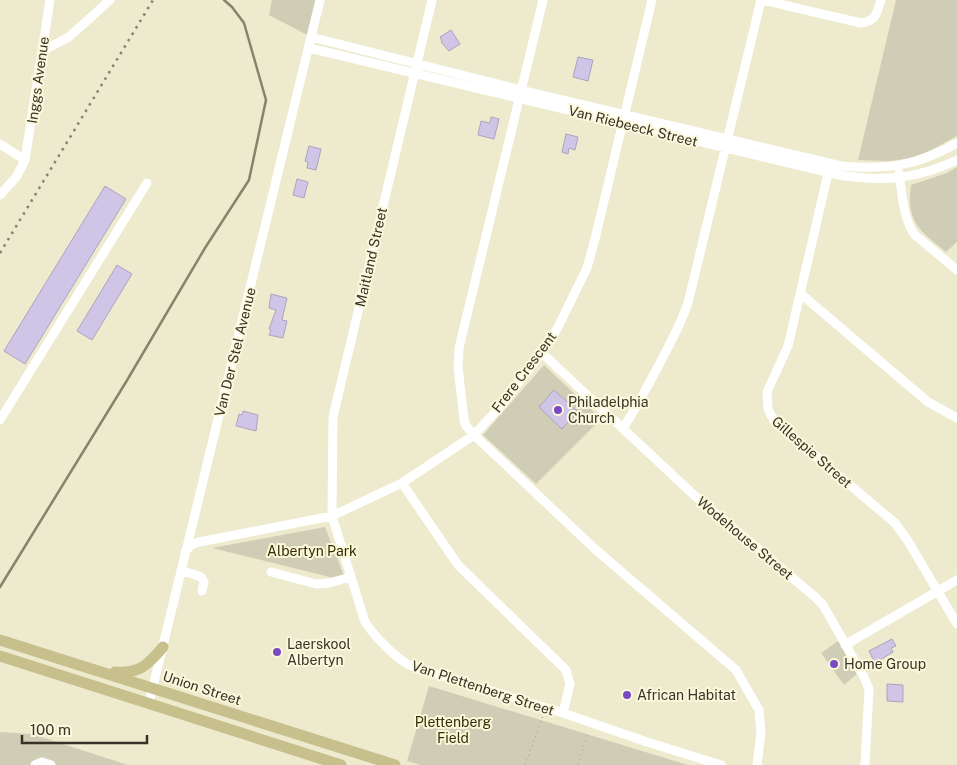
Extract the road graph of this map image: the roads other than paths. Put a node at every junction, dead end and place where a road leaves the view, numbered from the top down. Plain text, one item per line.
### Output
1 (50, 0) edge
2 (110, 0) edge
3 (320, 0) edge
4 (432, 0) edge
5 (543, 0) edge
6 (652, 0) edge
7 (762, 0) edge
8 (881, 0) edge
9 (311, 37) junction
10 (309, 48) junction
11 (42, 51) junction
12 (371, 52) junction
13 (368, 62) junction
14 (416, 68) junction
15 (520, 94) junction
16 (624, 114) junction
17 (622, 124) junction
18 (728, 138) junction
19 (957, 143) edge
20 (0, 144) edge
21 (726, 149) junction
22 (25, 160) junction
23 (957, 160) edge
24 (898, 166) junction
25 (829, 168) junction
26 (900, 178) junction
27 (147, 183) dead end
28 (0, 195) edge
29 (957, 270) edge
30 (801, 294) junction
31 (542, 352) junction
32 (957, 418) edge
33 (0, 420) edge
34 (623, 428) junction
35 (474, 435) junction
36 (402, 483) junction
37 (332, 516) junction
38 (185, 552) junction
39 (181, 570) junction
40 (271, 572) dead end
41 (351, 577) junction
42 (957, 580) edge
43 (202, 591) dead end
44 (938, 592) junction
45 (957, 624) edge
46 (0, 640) edge
47 (845, 645) junction
48 (163, 648) junction
49 (0, 656) edge
50 (98, 671) junction
51 (153, 689) junction
52 (149, 704) junction
53 (563, 713) junction
54 (368, 761) edge
55 (35, 765) edge
56 (51, 765) edge
57 (341, 765) edge
58 (396, 765) edge
59 (721, 765) edge
60 (757, 765) edge
61 (865, 765) edge

1 - 11 street, Inggs Avenue
2 - 11 street
3 - 9 street, Van Der Stel Avenue
4 - 14 street, Maitland Street
5 - 15 street
6 - 16 street, Frere Crescent
7 - 8 street
7 - 18 street
9 - 10 street, Van Der Stel Avenue
9 - 12 street, Van Riebeeck Street
10 - 13 street, Van Riebeeck Street
10 - 38 street, Van Der Stel Avenue
11 - 22 street, Inggs Avenue
12 - 13 street
12 - 14 street, Van Riebeeck Street
13 - 14 street, Van Riebeeck Street
14 - 15 street, Van Riebeeck Street
14 - 37 street, Maitland Street
15 - 16 street, Van Riebeeck Street
15 - 17 street, Van Riebeeck Street
15 - 35 street
16 - 17 street, Frere Crescent
16 - 18 street, Van Riebeeck Street
17 - 21 street, Van Riebeeck Street
17 - 31 street, Frere Crescent
18 - 21 street
18 - 25 street, Van Riebeeck Street
19 - 24 street, Van Riebeeck Street
20 - 22 street
21 - 25 street, Van Riebeeck Street
21 - 34 street
22 - 28 street
23 - 26 street, Van Riebeeck Street
24 - 25 street, Van Riebeeck Street
24 - 26 street
25 - 26 street, Van Riebeeck Street
25 - 30 street, Gillespie Street
26 - 29 street
27 - 33 street
30 - 32 street
30 - 44 street, Gillespie Street
31 - 34 street, Wodehouse Street
31 - 35 street, Frere Crescent
34 - 47 street, Wodehouse Street
35 - 36 street, Frere Crescent
35 - 60 street
36 - 37 street, Frere Crescent
36 - 53 street
37 - 38 street, Frere Crescent
37 - 41 street, Van Plettenberg Street
38 - 39 street, Van Der Stel Avenue
39 - 43 street
39 - 48 street, Van Der Stel Avenue
40 - 41 street
41 - 53 street, Van Plettenberg Street
42 - 44 street
44 - 45 street, Gillespie Street
44 - 47 street
46 - 50 main road, Union Street
47 - 61 street, Wodehouse Street
48 - 50 main road
48 - 51 street, Van Der Stel Avenue
49 - 52 main road
50 - 51 main road, Union Street
51 - 52 street, Van Der Stel Avenue
51 - 54 main road, Union Street
52 - 57 main road
53 - 59 street, Van Plettenberg Street
54 - 58 main road, Union Street
55 - 56 street

